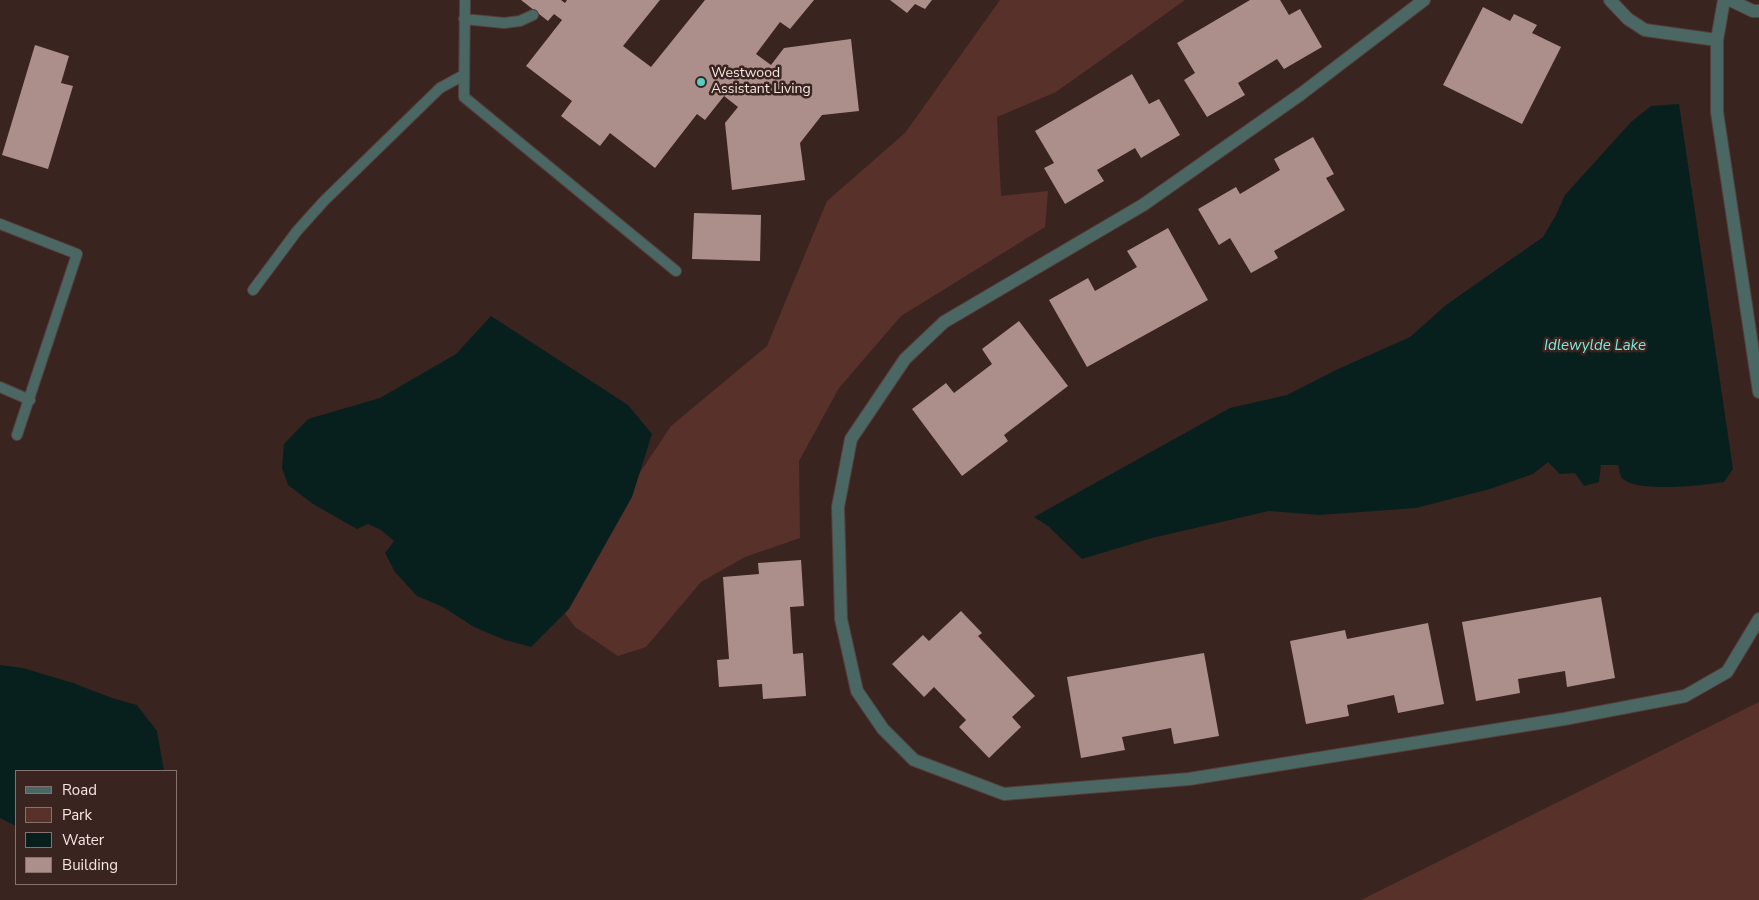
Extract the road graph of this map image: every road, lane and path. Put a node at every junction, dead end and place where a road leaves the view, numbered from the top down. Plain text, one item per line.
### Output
1 (464, 0) edge
2 (1424, 0) edge
3 (1610, 0) edge
4 (1724, 0) edge
5 (1730, 0) edge
6 (1759, 11) edge
7 (533, 15) dead end
8 (464, 19) junction
9 (1717, 40) junction
10 (464, 75) junction
11 (0, 224) edge
12 (676, 271) dead end
13 (253, 290) dead end
14 (0, 387) edge
15 (1759, 392) edge
16 (30, 400) junction
17 (17, 435) dead end
18 (1759, 619) edge

1 - 8 lane
2 - 18 street
3 - 9 street
4 - 9 street
5 - 6 street
7 - 8 lane
8 - 10 lane
9 - 15 street
10 - 12 lane
10 - 13 lane
11 - 16 lane
14 - 16 lane
16 - 17 lane

